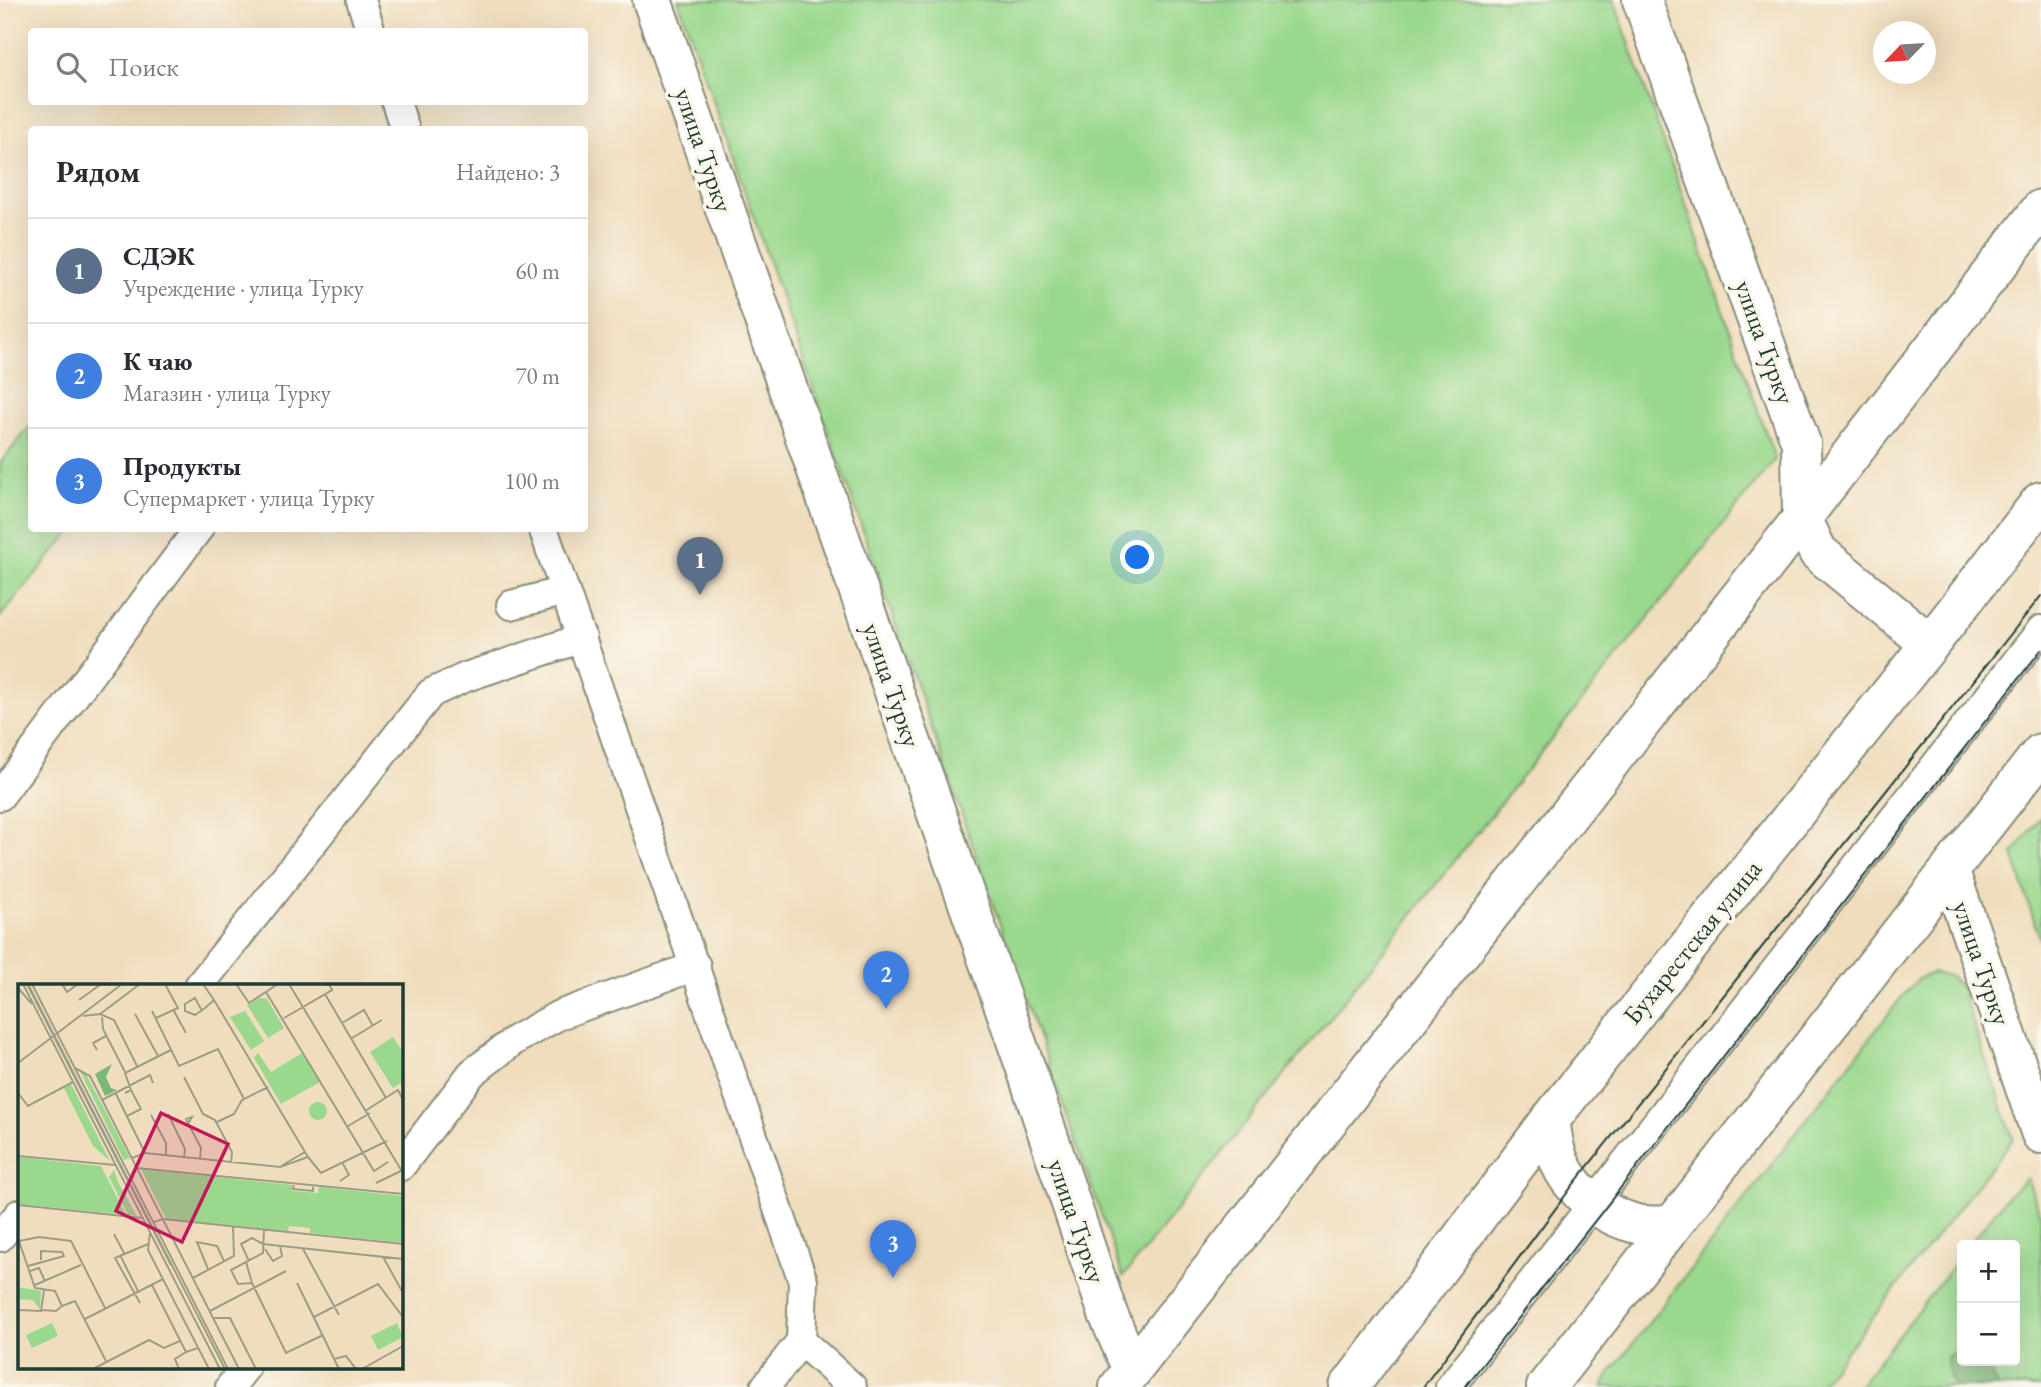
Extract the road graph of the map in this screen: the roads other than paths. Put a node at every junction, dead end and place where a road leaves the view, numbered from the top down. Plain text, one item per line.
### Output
1 (361, 0) edge
2 (652, 0) edge
3 (1642, 0) edge
4 (370, 28) edge
5 (397, 105) edge
6 (404, 126) edge
7 (2041, 209) edge
8 (2041, 500) edge
9 (1802, 517) junction
10 (196, 532) edge
11 (544, 532) edge
12 (565, 591) junction
13 (511, 605) dead end
14 (2041, 630) edge
15 (582, 638) junction
16 (1930, 644) junction
17 (2041, 753) edge
18 (0, 796) edge
19 (1950, 872) junction
20 (696, 965) junction
21 (202, 984) edge
22 (1550, 1120) junction
23 (2041, 1133) edge
24 (402, 1165) edge
25 (1593, 1203) junction
26 (18, 1215) edge
27 (1672, 1225) junction
28 (0, 1237) edge
29 (801, 1341) junction
30 (243, 1370) edge
31 (1126, 1379) edge
32 (230, 1387) edge
33 (765, 1387) edge
34 (852, 1387) edge
35 (1349, 1387) edge
36 (1450, 1387) edge
37 (1546, 1387) edge

1 - 4 lane
2 - 31 street, улица Турку
3 - 9 street, улица Турку
5 - 6 lane
7 - 9 street
8 - 16 street, Бухарестская улица
9 - 16 street, улица Турку
9 - 31 street
10 - 18 lane
11 - 12 lane
12 - 13 lane
12 - 15 lane
14 - 25 lane
15 - 20 lane
15 - 21 lane
16 - 22 street, Бухарестская улица
17 - 19 street
19 - 23 street, улица Турку
19 - 27 street
20 - 24 lane
20 - 29 lane
22 - 25 street
22 - 35 street, Бухарестская улица
25 - 27 street
25 - 36 lane
26 - 28 lane
27 - 37 street
29 - 33 lane
29 - 34 lane
30 - 32 lane

